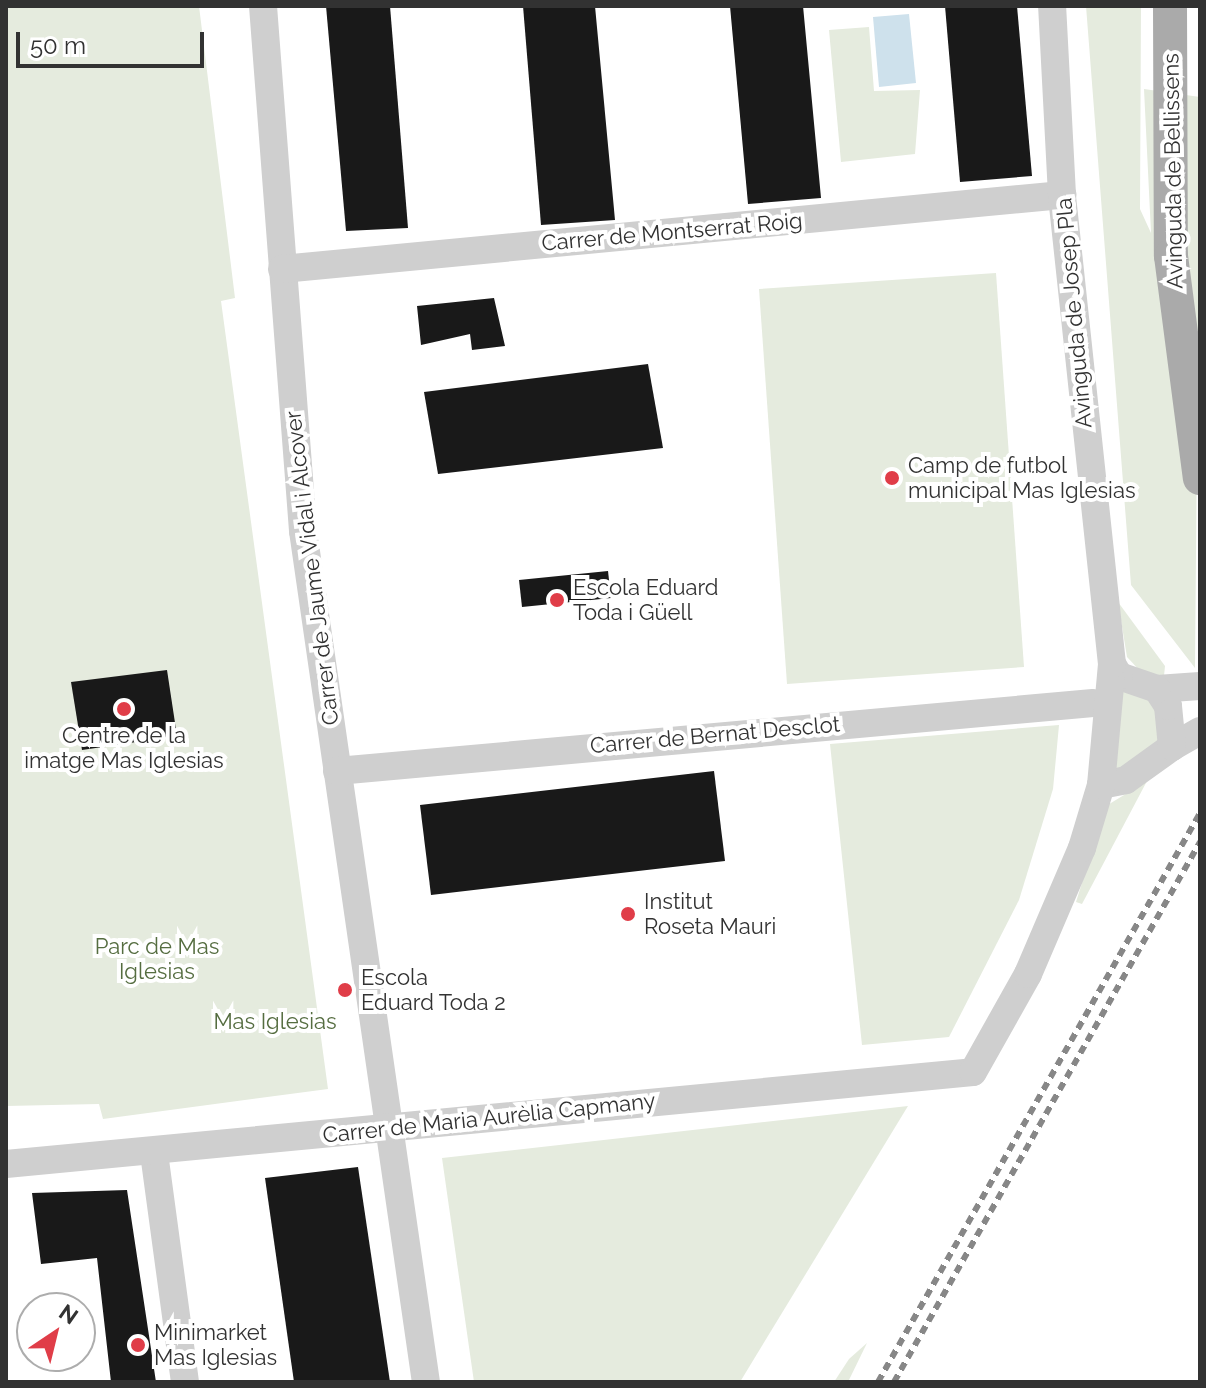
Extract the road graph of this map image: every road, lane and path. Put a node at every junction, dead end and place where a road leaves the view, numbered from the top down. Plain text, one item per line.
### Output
1 (263, 6) edge
2 (1052, 6) edge
3 (1170, 6) edge
4 (1062, 195) junction
5 (282, 269) junction
6 (1200, 478) edge
7 (1102, 620) junction
8 (1112, 664) junction
9 (1200, 686) edge
10 (1157, 689) junction
11 (1093, 703) junction
12 (1200, 731) edge
13 (1172, 747) junction
14 (1086, 755) junction
15 (337, 771) junction
16 (1101, 785) junction
17 (1064, 882) junction
18 (973, 1072) joint
19 (388, 1128) junction
20 (154, 1153) junction
21 (6, 1164) edge
22 (185, 1382) edge
23 (426, 1382) edge

1 - 5 street, Carrer de Jaume Vidal i Alcover
2 - 4 street, Avinguda de Josep Pla
3 - 6 main road, Avinguda de Bellissens
4 - 5 street, Carrer de Montserrat Roig
4 - 7 street, Avinguda de Josep Pla
5 - 15 street, Carrer de Jaume Vidal i Alcover
7 - 8 street, Avinguda de Josep Pla
7 - 11 street, Avinguda de Josep Pla
8 - 10 street
8 - 16 street, Avinguda de Josep Pla
9 - 10 street
10 - 13 street
11 - 14 street, Avinguda de Josep Pla
11 - 15 street, Carrer de Bernat Desclot
12 - 13 street
13 - 16 street
14 - 16 street
14 - 17 street, Avinguda de Josep Pla
15 - 19 street, Carrer de Jaume Vidal i Alcover
16 - 17 street, Avinguda de Josep Pla
17 - 18 street, Avinguda de Josep Pla
18 - 19 street, Carrer de Maria Aurèlia Capmany
19 - 20 street, Carrer de Maria Aurèlia Capmany
19 - 23 street, Carrer de Jaume Vidal i Alcover
20 - 21 street, Carrer de Maria Aurèlia Capmany
20 - 22 street

